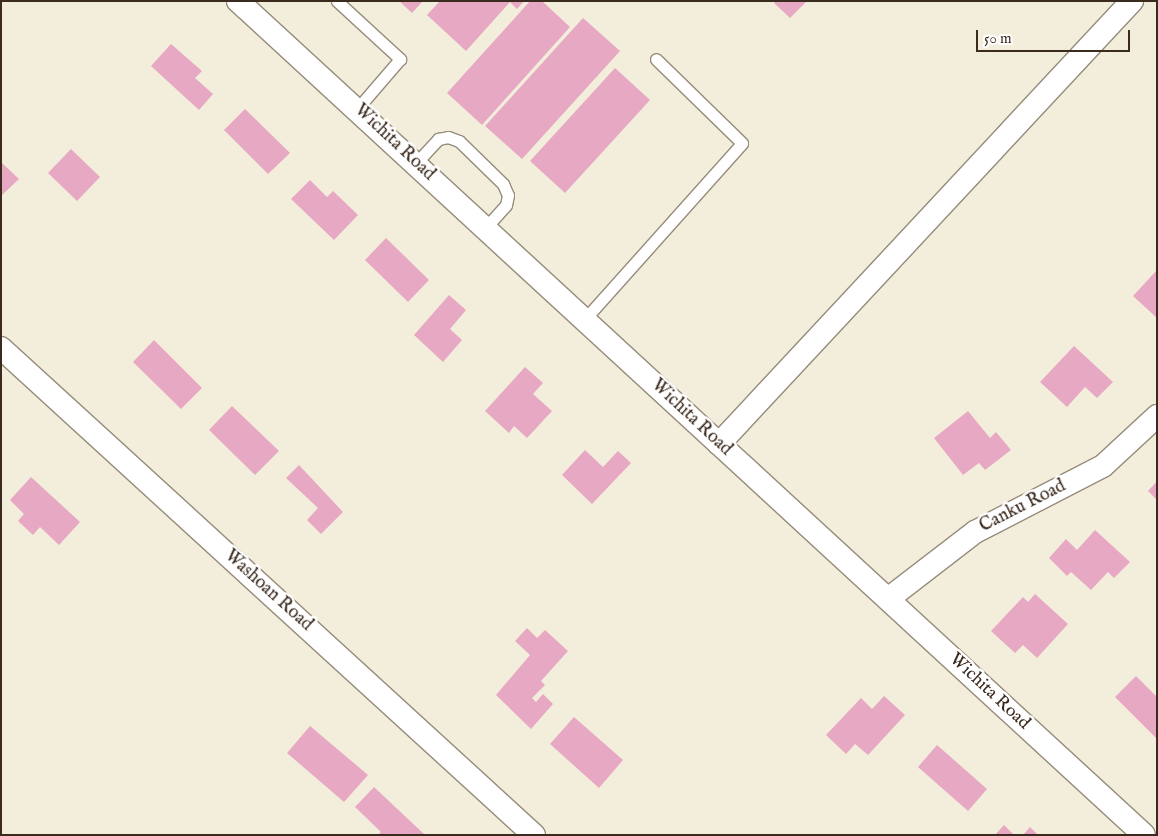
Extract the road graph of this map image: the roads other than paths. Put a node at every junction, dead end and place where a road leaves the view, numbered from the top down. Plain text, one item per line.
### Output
1 (238, 1) edge
2 (338, 1) edge
3 (1132, 1) edge
4 (656, 59) dead end
5 (357, 109) junction
6 (416, 164) junction
7 (485, 228) junction
8 (584, 320) junction
9 (1, 348) edge
10 (1157, 416) edge
11 (719, 444) junction
12 (888, 599) junction
13 (534, 835) edge
14 (1144, 835) edge

1 - 5 street, Wichita Road
2 - 5 lane
3 - 11 street
4 - 8 lane
5 - 6 street, Wichita Road
6 - 7 street, Wichita Road
6 - 7 lane
7 - 8 street, Wichita Road
8 - 11 street, Wichita Road
9 - 13 street, Washoan Road
10 - 12 street, Canku Road
11 - 12 street, Wichita Road
12 - 14 street, Wichita Road

